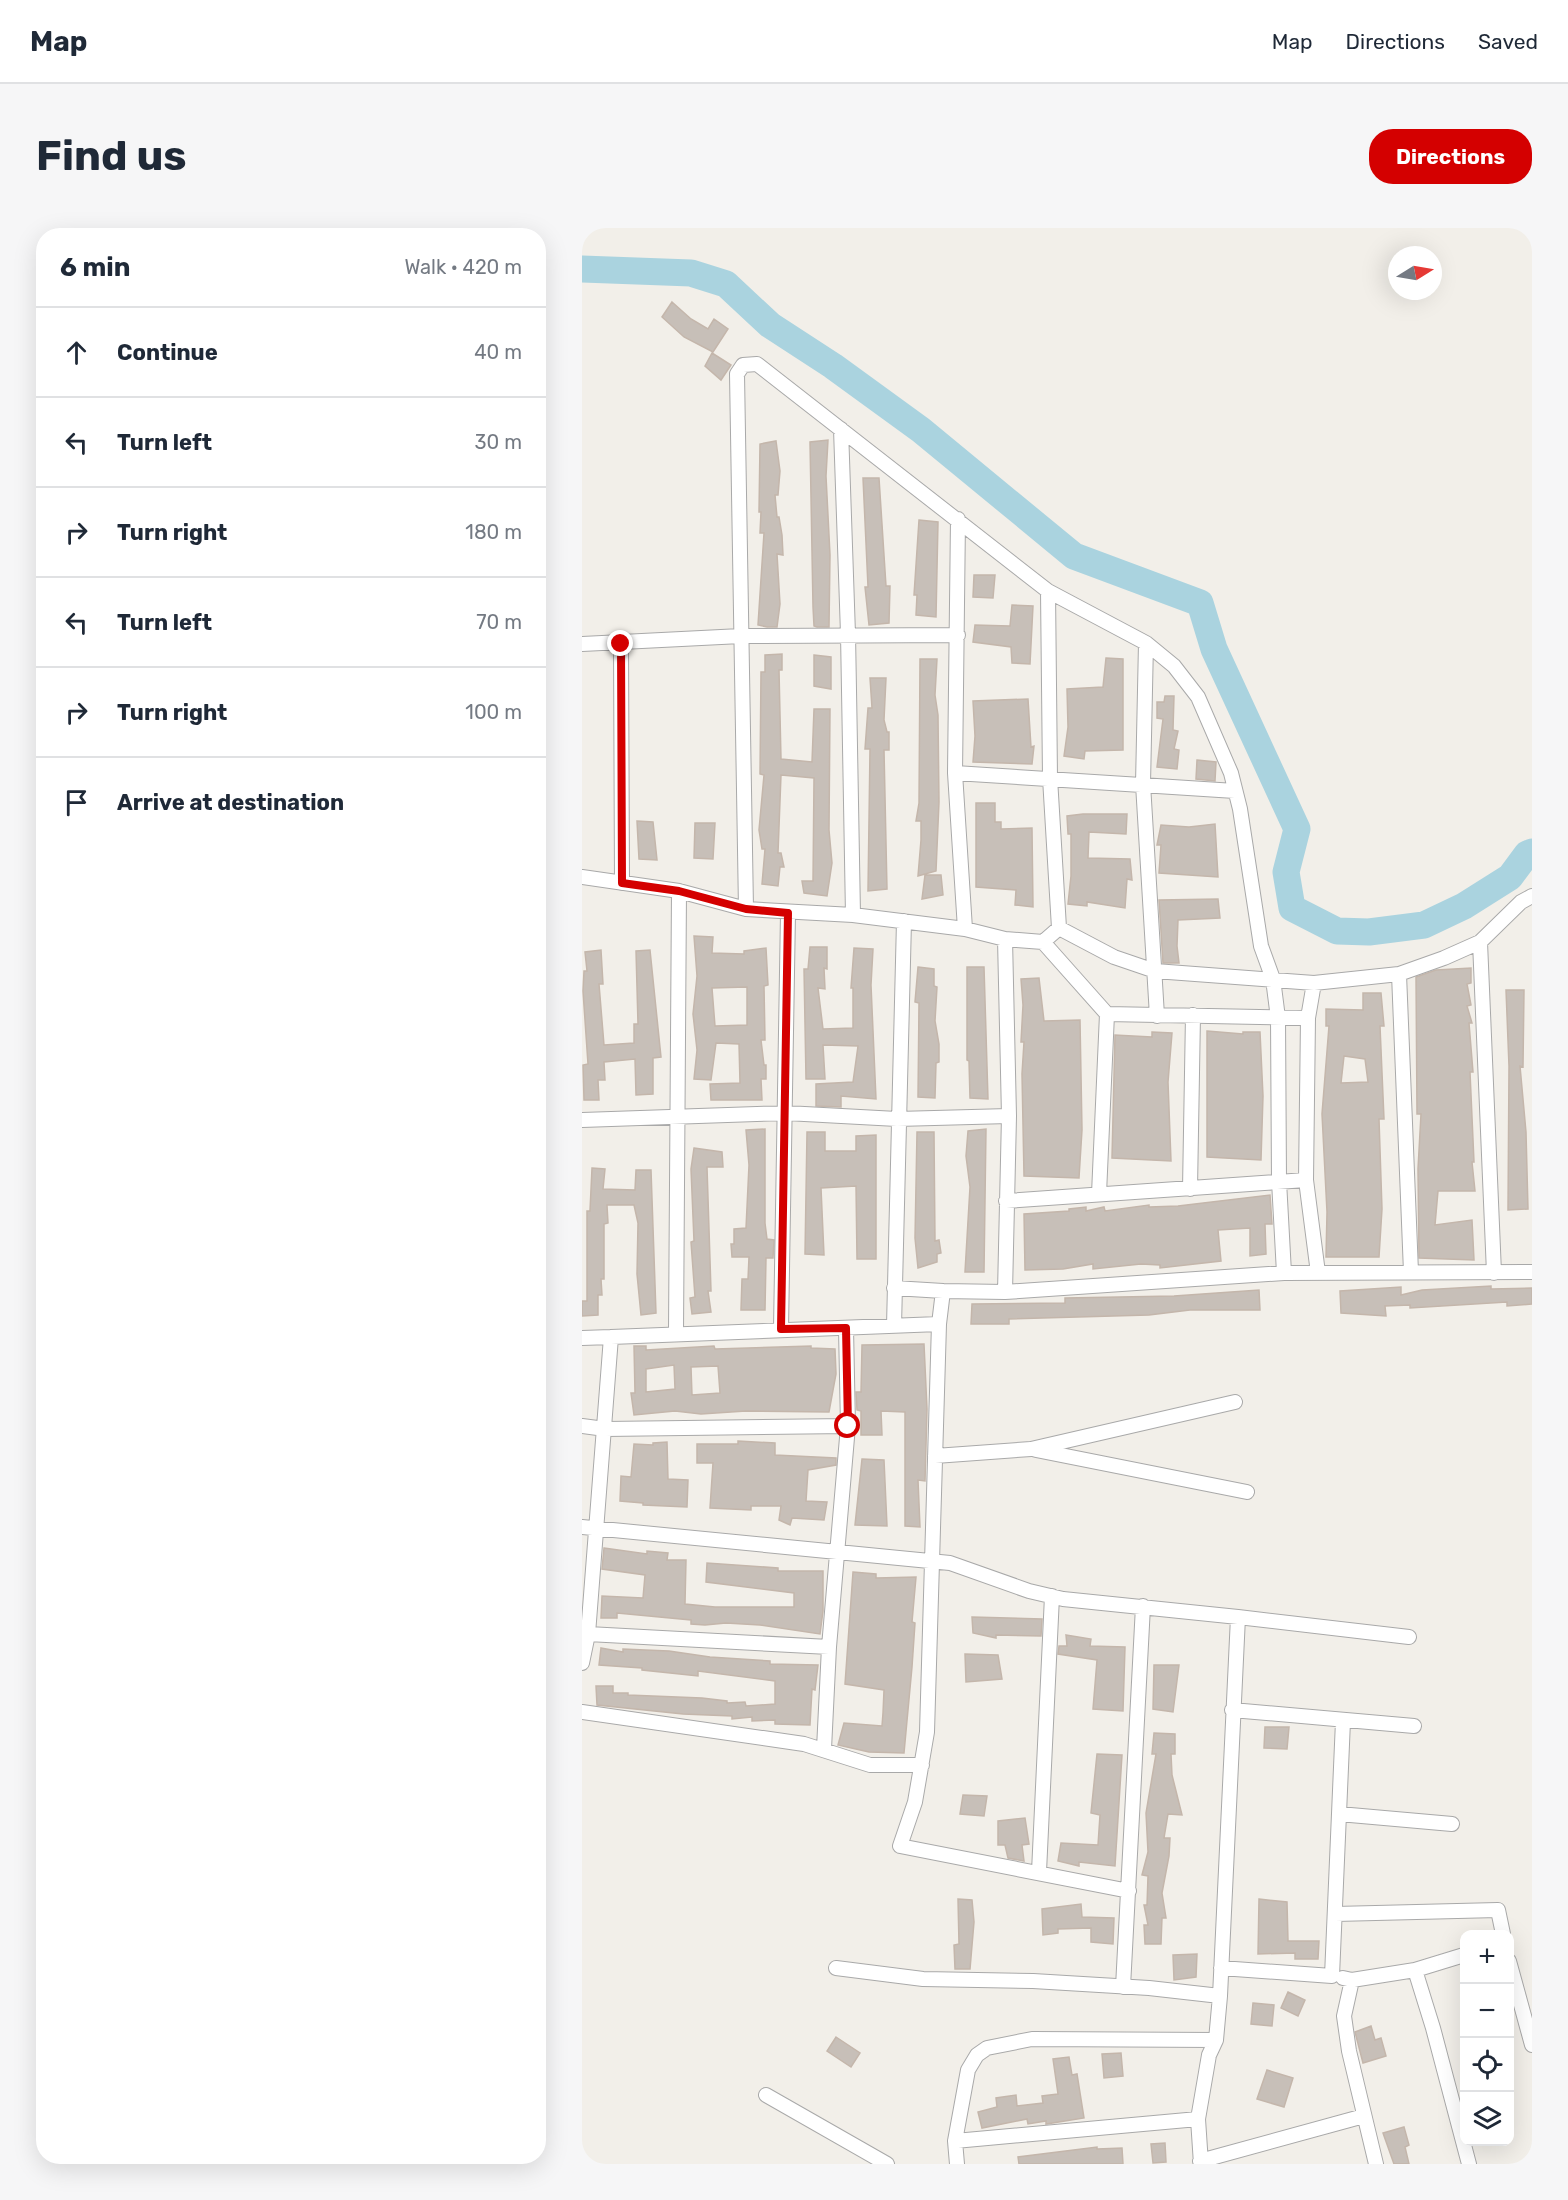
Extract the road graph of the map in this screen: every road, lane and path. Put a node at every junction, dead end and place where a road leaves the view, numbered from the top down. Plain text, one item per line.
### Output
1 (841, 429) junction
2 (958, 519) junction
3 (1048, 591) junction
4 (848, 634) junction
5 (958, 635) junction
6 (741, 636) junction
7 (1146, 643) junction
8 (582, 644) edge
9 (621, 644) junction
10 (955, 773) junction
11 (1050, 778) junction
12 (1143, 784) junction
13 (1235, 790) junction
14 (584, 880) edge
15 (622, 883) junction
16 (679, 891) junction
17 (1532, 896) edge
18 (746, 909) junction
19 (788, 913) junction
20 (853, 915) junction
21 (904, 921) junction
22 (1059, 928) junction
23 (965, 929) junction
24 (1005, 939) junction
25 (1043, 942) junction
26 (1480, 942) junction
27 (1155, 971) junction
28 (1399, 974) junction
29 (1273, 979) junction
30 (1314, 983) junction
31 (1107, 1014) junction
32 (1193, 1015) junction
33 (1157, 1016) junction
34 (1278, 1018) junction
35 (1308, 1018) junction
36 (786, 1113) junction
37 (1009, 1116) junction
38 (676, 1118) junction
39 (897, 1119) junction
40 (582, 1120) edge
41 (1306, 1180) junction
42 (1280, 1181) junction
43 (1190, 1188) junction
44 (1099, 1194) junction
45 (1006, 1201) junction
46 (1411, 1272) junction
47 (1532, 1272) edge
48 (1284, 1273) junction
49 (1318, 1273) junction
50 (1494, 1273) junction
51 (894, 1288) junction
52 (943, 1291) junction
53 (1005, 1292) junction
54 (939, 1324) junction
55 (894, 1326) junction
56 (846, 1328) junction
57 (781, 1329) junction
58 (676, 1332) junction
59 (611, 1337) junction
60 (582, 1338) edge
61 (1235, 1402) dead end
62 (582, 1426) edge
63 (848, 1426) junction
64 (605, 1429) junction
65 (1031, 1449) junction
66 (935, 1456) junction
67 (1247, 1492) dead end
68 (582, 1527) edge
69 (597, 1529) junction
70 (836, 1553) junction
71 (933, 1562) junction
72 (1052, 1596) junction
73 (1143, 1606) junction
74 (1238, 1617) junction
75 (588, 1634) junction
76 (1409, 1637) dead end
77 (829, 1647) junction
78 (582, 1663) edge
79 (1232, 1710) junction
80 (582, 1712) edge
81 (1344, 1721) junction
82 (1414, 1726) dead end
83 (824, 1749) junction
84 (921, 1765) junction
85 (1339, 1814) junction
86 (1452, 1824) dead end
87 (1039, 1872) junction
88 (1129, 1891) junction
89 (1335, 1914) junction
90 (1502, 1930) edge
91 (1460, 1956) edge
92 (836, 1968) dead end
93 (1221, 1968) junction
94 (1415, 1970) junction
95 (1332, 1976) junction
96 (1514, 1979) edge
97 (1352, 1980) junction
98 (1123, 1987) junction
99 (1220, 1996) junction
100 (1216, 2040) junction
101 (1532, 2045) edge
102 (766, 2095) dead end
103 (1364, 2116) junction
104 (1198, 2119) junction
105 (955, 2141) junction
106 (1200, 2163) edge
107 (887, 2164) edge
108 (957, 2164) edge
109 (1377, 2164) edge
110 (1469, 2164) edge

1 - 2 street
1 - 4 street
1 - 6 street
2 - 3 street
2 - 5 street
3 - 7 street
3 - 11 street
4 - 5 street
4 - 6 street
4 - 20 street
5 - 10 street
6 - 9 street
6 - 18 street
7 - 12 street
7 - 13 street
8 - 9 street
9 - 15 street
10 - 11 street
10 - 23 street
11 - 12 street
11 - 22 street
12 - 13 street
12 - 27 street
13 - 29 street
14 - 15 street
15 - 16 street
16 - 18 street
16 - 38 street
17 - 26 street
18 - 19 street
19 - 20 street
19 - 36 street
20 - 21 street
21 - 23 street
21 - 39 street
22 - 25 street
22 - 27 street
23 - 24 street
24 - 25 street
24 - 37 street
25 - 31 street
26 - 28 street
26 - 50 street
27 - 29 street
27 - 33 street
28 - 30 street
28 - 46 street
29 - 30 street
29 - 34 street
30 - 35 street
31 - 33 street
31 - 44 street
32 - 33 street
32 - 34 street
32 - 43 street
34 - 35 street
34 - 42 street
35 - 41 street
36 - 38 street
36 - 39 street
36 - 57 street
37 - 39 street
37 - 45 street
38 - 40 street
38 - 58 street
39 - 51 street
41 - 42 street
41 - 49 street
42 - 43 street
42 - 48 street
43 - 44 street
44 - 45 street
45 - 53 street
46 - 49 street
46 - 50 street
47 - 50 street
48 - 49 street
48 - 53 street
51 - 52 street
51 - 55 street
52 - 53 street
52 - 54 street
54 - 55 street
54 - 66 street
55 - 56 street
56 - 57 street
56 - 63 street
57 - 58 street
58 - 59 street
59 - 60 street
59 - 64 street
61 - 65 street
62 - 64 street
63 - 64 street
63 - 70 street
64 - 69 street
65 - 66 street
65 - 67 street
66 - 71 street
68 - 69 street
69 - 70 street
69 - 75 street
70 - 71 street
70 - 77 street
71 - 72 street
71 - 84 street
72 - 73 street
72 - 87 street
73 - 74 street
73 - 88 street
74 - 76 street
74 - 79 street
75 - 77 street
75 - 78 street
77 - 83 street
79 - 81 street
79 - 93 street
80 - 83 street
81 - 82 street
81 - 85 street
83 - 84 street
84 - 87 street
85 - 86 street
85 - 89 street
87 - 88 street
88 - 98 street
89 - 90 street
89 - 95 street
91 - 94 street
92 - 98 street
93 - 95 street
93 - 99 street
94 - 97 street
94 - 110 street
95 - 97 street
96 - 101 street
97 - 103 street
98 - 99 street
99 - 100 street
100 - 104 street
100 - 105 street
102 - 107 street
103 - 106 street
103 - 109 street
104 - 105 street
104 - 106 street
105 - 108 street

